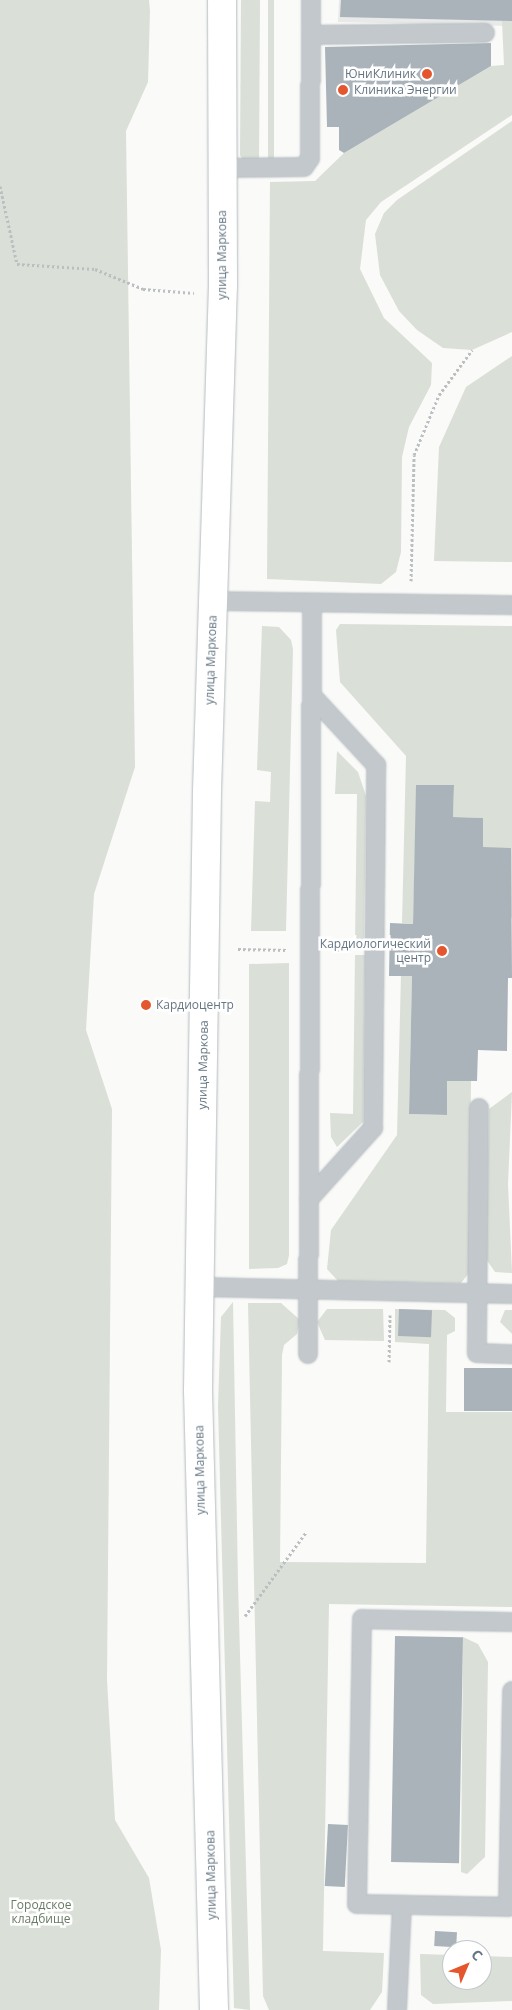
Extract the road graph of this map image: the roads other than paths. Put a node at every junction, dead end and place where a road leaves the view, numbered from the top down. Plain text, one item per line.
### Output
1 (222, 0) edge
2 (311, 0) edge
3 (485, 33) dead end
4 (311, 35) junction
5 (222, 168) junction
6 (213, 601) junction
7 (312, 604) junction
8 (512, 605) edge
9 (312, 696) junction
10 (480, 1108) dead end
11 (309, 1199) junction
12 (199, 1287) junction
13 (309, 1291) junction
14 (478, 1294) junction
15 (512, 1294) edge
16 (308, 1354) dead end
17 (512, 1354) edge
18 (512, 1622) edge
19 (512, 1691) edge
20 (402, 1905) junction
21 (214, 2010) edge
22 (397, 2010) edge

1 - 5 street, улица Маркова
2 - 4 lane
3 - 4 lane
4 - 5 lane
5 - 6 street, улица Маркова
6 - 7 lane
6 - 12 street, улица Маркова
7 - 8 lane
7 - 9 lane
9 - 11 lane
9 - 11 lane
10 - 14 lane
11 - 13 lane
12 - 13 lane
12 - 21 street, улица Маркова
13 - 14 lane
13 - 16 lane
14 - 15 lane
14 - 17 lane
18 - 20 lane
19 - 20 lane
20 - 22 lane

